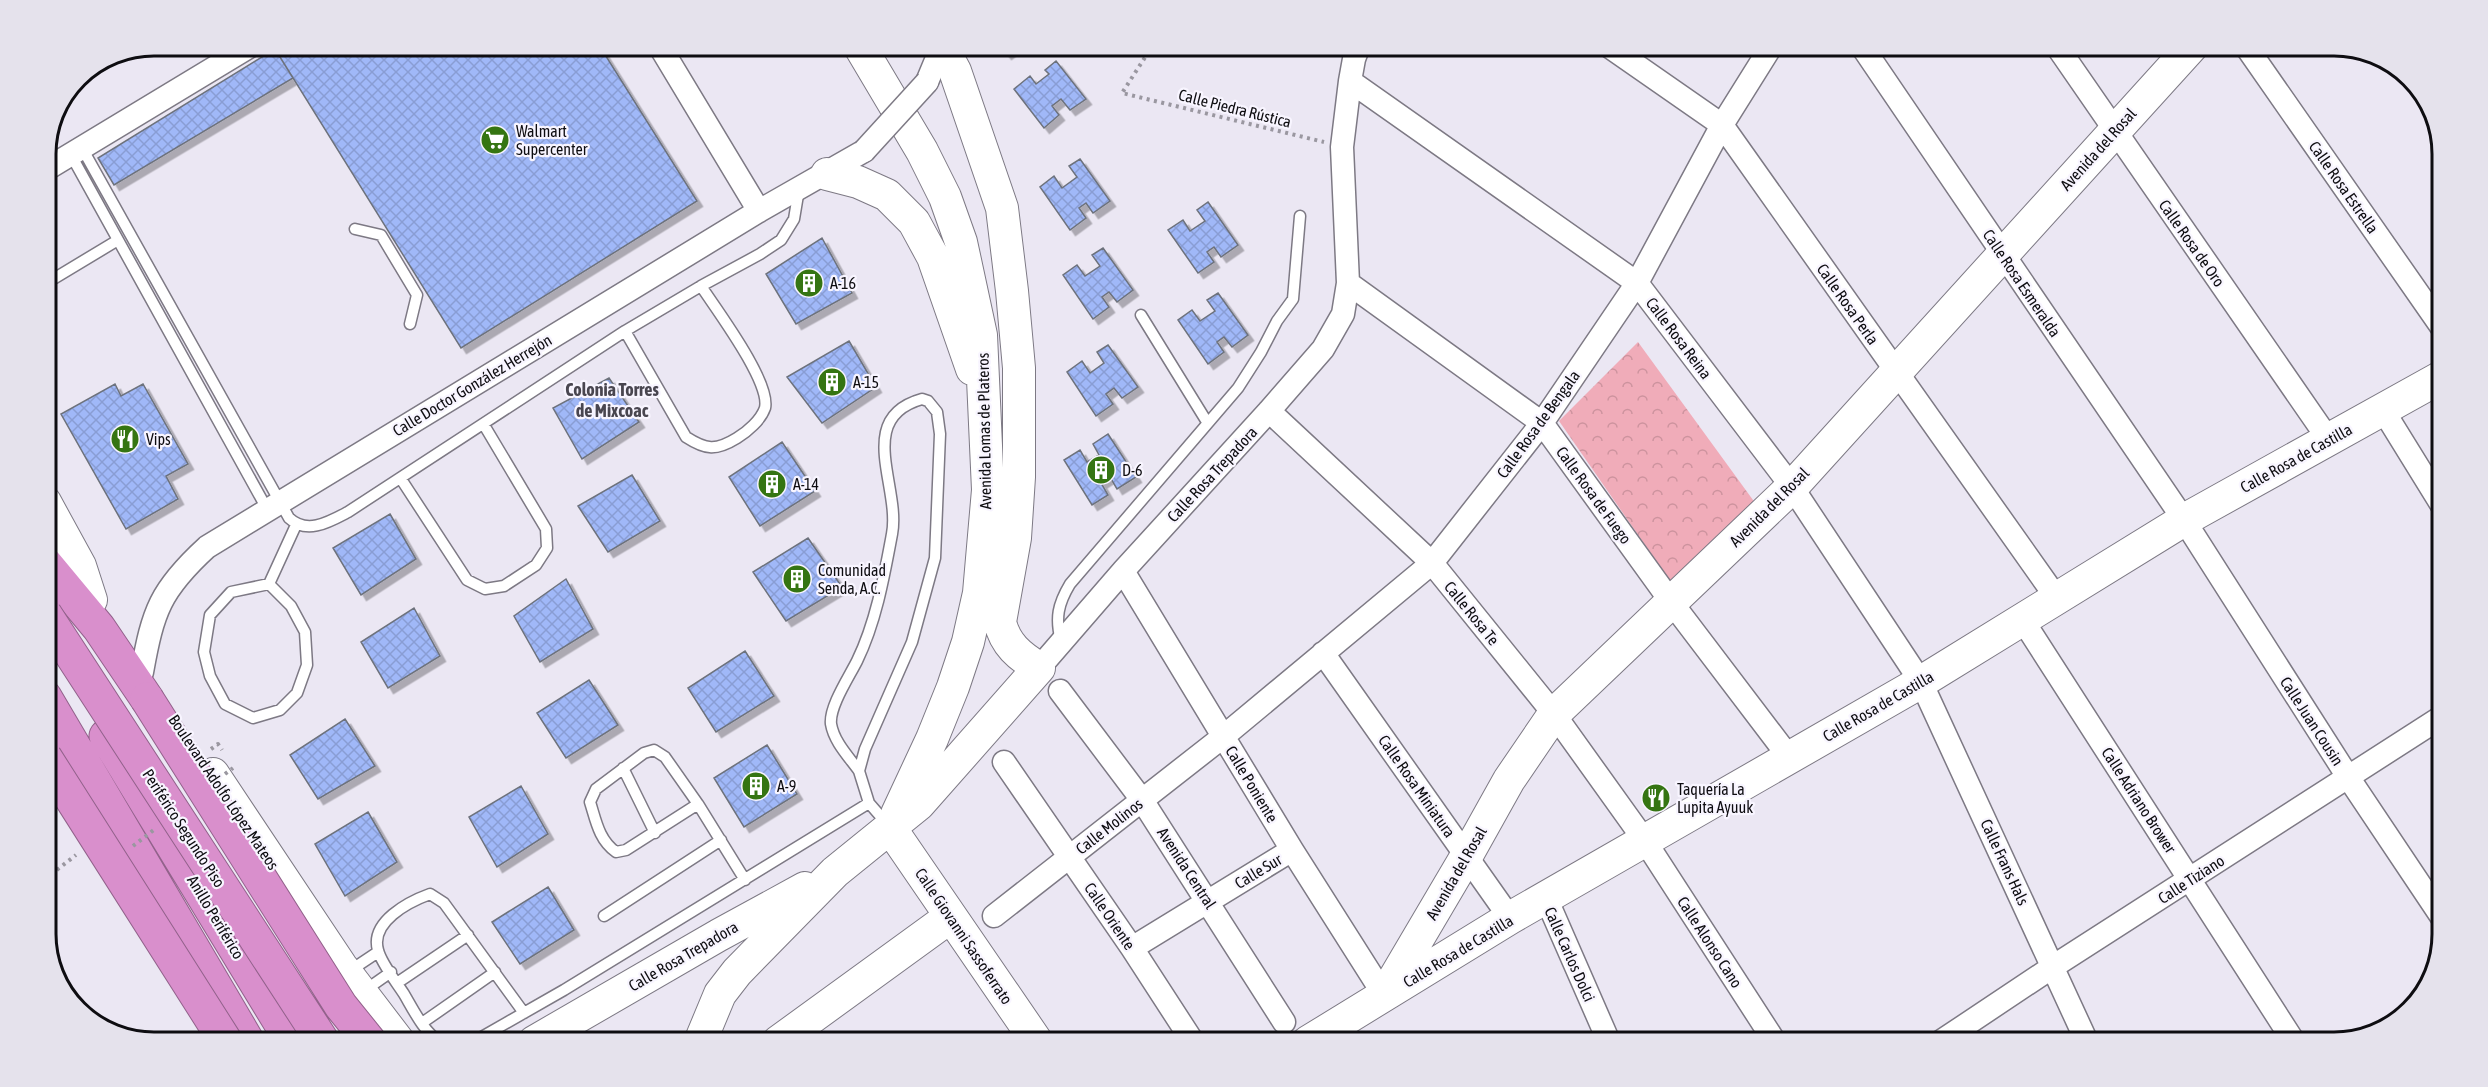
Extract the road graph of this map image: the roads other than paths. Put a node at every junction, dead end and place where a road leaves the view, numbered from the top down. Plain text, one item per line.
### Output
1 (234, 56) edge
2 (666, 56) edge
3 (866, 56) edge
4 (938, 56) edge
5 (947, 56) edge
6 (1623, 56) edge
7 (1765, 56) edge
8 (1868, 56) edge
9 (2064, 56) edge
10 (2183, 56) edge
11 (2253, 56) edge
12 (1354, 61) edge
13 (1722, 125) junction
14 (2115, 130) junction
15 (76, 152) junction
16 (56, 164) edge
17 (827, 174) junction
18 (799, 189) junction
19 (759, 211) junction
20 (1300, 216) dead end
21 (355, 229) dead end
22 (118, 240) junction
23 (2003, 255) junction
24 (56, 277) edge
25 (1637, 283) junction
26 (1348, 284) junction
27 (701, 286) junction
28 (2432, 312) edge
29 (1141, 315) dead end
30 (410, 324) dead end
31 (625, 331) junction
32 (1896, 372) junction
33 (2432, 382) edge
34 (984, 409) junction
35 (2383, 410) junction
36 (1269, 411) junction
37 (1207, 422) junction
38 (1542, 423) junction
39 (484, 425) junction
40 (2329, 440) junction
41 (401, 479) junction
42 (1792, 487) junction
43 (2432, 489) edge
44 (273, 505) junction
45 (2184, 520) junction
46 (56, 522) edge
47 (296, 525) junction
48 (56, 558) edge
49 (1432, 563) junction
50 (1123, 571) junction
51 (56, 576) edge
52 (269, 584) junction
53 (2056, 597) junction
54 (91, 600) junction
55 (1672, 603) junction
56 (2022, 619) junction
57 (56, 631) edge
58 (1061, 642) junction
59 (1323, 653) junction
60 (56, 656) edge
61 (1039, 668) junction
62 (1921, 682) junction
63 (144, 686) junction
64 (1060, 691) dead end
65 (1554, 714) junction
66 (56, 715) edge
67 (2432, 723) edge
68 (1224, 736) junction
69 (1789, 757) junction
70 (1004, 762) dead end
71 (623, 768) junction
72 (859, 771) junction
73 (56, 774) edge
74 (2348, 777) junction
75 (56, 797) edge
76 (1143, 800) junction
77 (869, 803) junction
78 (698, 804) junction
79 (891, 829) junction
80 (655, 833) junction
81 (722, 840) junction
82 (1645, 841) junction
83 (1293, 850) junction
84 (1069, 857) junction
85 (1466, 857) junction
86 (835, 872) junction
87 (745, 880) junction
88 (2190, 880) junction
89 (112, 884) junction
90 (1546, 898) junction
91 (1209, 901) junction
92 (2432, 903) edge
93 (174, 913) junction
94 (604, 916) dead end
95 (994, 916) dead end
96 (950, 917) junction
97 (1510, 918) junction
98 (468, 935) junction
99 (1132, 948) junction
100 (378, 952) junction
101 (2054, 966) junction
102 (391, 972) junction
103 (495, 972) junction
104 (353, 983) junction
105 (397, 983) junction
106 (1384, 995) junction
107 (1284, 1022) dead end
108 (529, 1028) edge
109 (205, 1031) edge
110 (219, 1031) edge
111 (242, 1031) edge
112 (285, 1031) edge
113 (316, 1031) edge
114 (361, 1031) edge
115 (409, 1031) edge
116 (410, 1031) edge
117 (414, 1031) edge
118 (705, 1031) edge
119 (793, 1031) edge
120 (1029, 1031) edge
121 (1186, 1031) edge
122 (1328, 1031) edge
123 (1604, 1031) edge
124 (1768, 1031) edge
125 (1956, 1031) edge
126 (2082, 1031) edge
127 (2287, 1031) edge

1 - 15 street
2 - 19 street
3 - 34 main road, Avenida Lomas de Plateros
4 - 17 street, Calle Doctor González Herrejón, bridge
5 - 61 main road, Avenida Lomas de Plateros
6 - 13 street, Calle Rosa Perla
7 - 13 street, Calle Rosa de Bengala
8 - 23 street, Calle Rosa Esmeralda
9 - 14 street, Calle Rosa de Oro
10 - 14 main road, Avenida del Rosal
11 - 28 street, Calle Rosa Estrella
12 - 25 street, Calle Rosa Reina
12 - 26 street, Calle Rosa Trepadora
13 - 25 street, Calle Rosa de Bengala
13 - 32 street, Calle Rosa Perla
14 - 23 main road, Avenida del Rosal
14 - 40 street, Calle Rosa de Oro
15 - 16 street
15 - 22 lane
15 - 44 lane
17 - 18 street, Calle Doctor González Herrejón
17 - 34 main road
18 - 19 street, Calle Doctor González Herrejón
18 - 27 lane
19 - 44 street, Calle Doctor González Herrejón
20 - 37 lane
21 - 30 lane
22 - 24 lane
22 - 44 lane
23 - 32 main road, Avenida del Rosal
23 - 45 street, Calle Rosa Esmeralda
25 - 38 street, Calle Rosa de Bengala
25 - 42 street, Calle Rosa Reina
26 - 36 street, Calle Rosa Trepadora
26 - 38 street, Calle Rosa de Fuego
27 - 31 lane
27 - 31 lane
29 - 37 lane
31 - 39 lane
32 - 42 main road, Avenida del Rosal
32 - 53 street, Calle Rosa Perla
33 - 35 main road, Calle Rosa de Castilla
34 - 79 main road, Avenida Lomas de Plateros
35 - 40 main road, Calle Rosa de Castilla
35 - 43 street
36 - 49 street, Calle Rosa Te
36 - 50 street, Calle Rosa Trepadora
37 - 58 lane
38 - 49 street, Calle Rosa de Bengala
38 - 55 street, Calle Rosa de Fuego
39 - 41 lane
39 - 41 lane
40 - 45 main road, Calle Rosa de Castilla
41 - 47 lane
42 - 55 main road, Avenida del Rosal
42 - 62 street, Calle Rosa Reina
44 - 47 lane
44 - 63 street, Calle Doctor González Herrejón
45 - 53 main road, Calle Rosa de Castilla
45 - 74 street, Calle Juan Cousin
46 - 54 main road
47 - 52 lane
48 - 54 main road, Boulevard Adolfo López Mateos
49 - 59 street, Calle Rosa de Bengala
49 - 65 street, Calle Rosa Te
50 - 58 street, Calle Rosa Trepadora
50 - 68 street, Calle Poniente
51 - 63 highway
52 - 52 lane
53 - 56 main road, Calle Rosa de Castilla
54 - 63 main road, Boulevard Adolfo López Mateos
55 - 65 main road, Avenida del Rosal
55 - 69 street, Calle Rosa de Fuego
56 - 62 main road, Calle Rosa de Castilla
56 - 88 street, Calle Adriano Brower
57 - 113 highway, Periférico Segundo Piso, bridge
58 - 61 street, Calle Rosa Trepadora
59 - 68 street, Calle Rosa de Bengala
59 - 85 street, Calle Rosa Miniatura
60 - 112 highway, Anillo Periférico
61 - 79 main road, Calle Rosa Trepadora
62 - 69 main road, Calle Rosa de Castilla
62 - 101 street, Calle Frans Hals
63 - 104 main road, Boulevard Adolfo López Mateos
63 - 114 highway, bridge
64 - 76 street, Avenida Central
65 - 82 street, Calle Rosa Te
65 - 85 main road, Avenida del Rosal
66 - 93 highway, Anillo Periférico
67 - 74 street, Calle Tiziano
68 - 76 street, Calle Molinos
68 - 83 street, Calle Poniente
69 - 82 main road, Calle Rosa de Castilla
70 - 84 street, Calle Oriente
71 - 78 lane
71 - 80 lane
71 - 80 lane
72 - 72 lane
72 - 77 lane
73 - 110 highway, bridge
74 - 88 street, Calle Tiziano
74 - 92 street, Calle Juan Cousin
75 - 89 main road
76 - 84 street, Calle Molinos
76 - 91 street, Avenida Central
77 - 79 lane
77 - 87 lane
78 - 80 lane
78 - 81 lane
79 - 86 main road
79 - 96 main road, Calle Giovanni Sassoferrato
81 - 87 lane
81 - 94 lane
82 - 90 main road, Calle Rosa de Castilla
82 - 124 street, Calle Alonso Cano
83 - 91 street, Calle Sur
83 - 106 street, Calle Poniente
84 - 95 street, Calle Molinos
84 - 99 street, Calle Oriente
85 - 97 street, Calle Rosa Miniatura
85 - 106 main road, Avenida del Rosal
86 - 108 main road, Calle Rosa Trepadora
86 - 118 main road
87 - 108 lane
88 - 101 street, Calle Tiziano
88 - 127 street, Calle Adriano Brower
89 - 93 highway
89 - 109 main road
90 - 97 main road, Calle Rosa de Castilla
90 - 123 street, Calle Carlos Dolci
91 - 99 street, Calle Sur
91 - 107 street, Avenida Central
93 - 111 highway, Anillo Periférico
96 - 119 main road
96 - 120 main road, Calle Giovanni Sassoferrato
97 - 106 main road, Calle Rosa de Castilla
98 - 100 lane
98 - 103 lane
98 - 105 lane
99 - 121 street, Calle Oriente
100 - 102 lane
100 - 104 lane
101 - 125 street, Calle Tiziano
101 - 126 street, Calle Frans Hals
102 - 104 lane
102 - 105 lane
103 - 108 lane
103 - 117 lane
104 - 115 main road, Boulevard Adolfo López Mateos
105 - 116 lane
106 - 122 main road, Calle Rosa de Castilla

